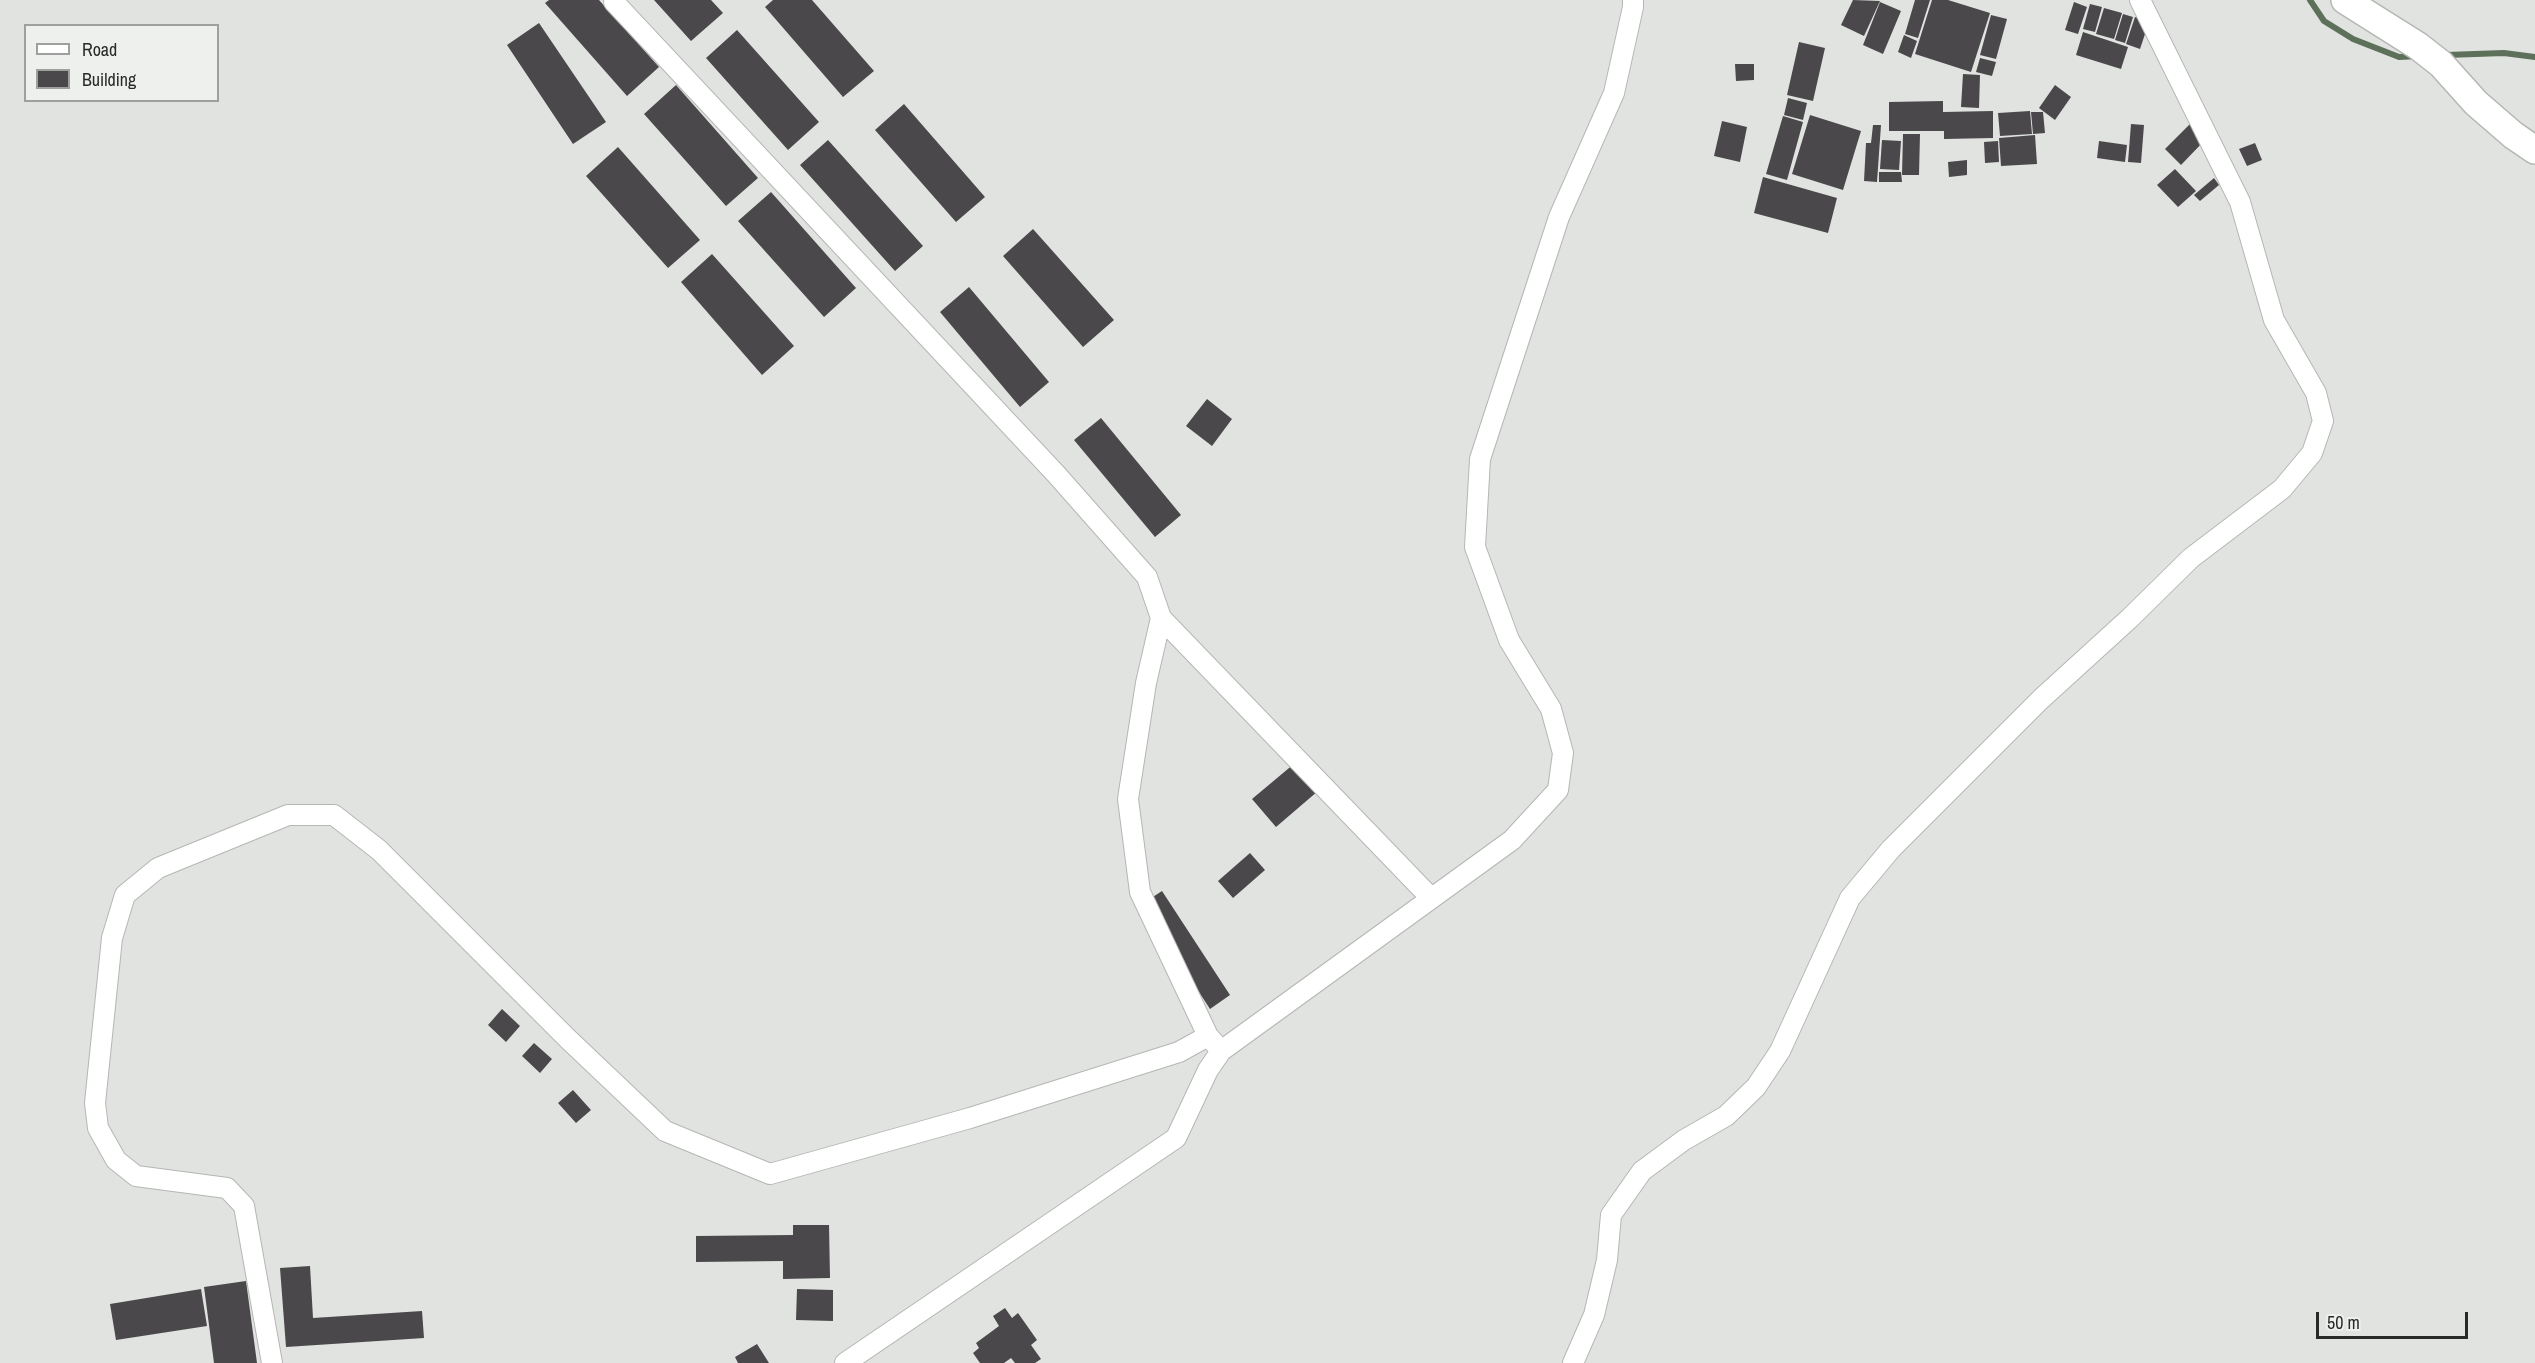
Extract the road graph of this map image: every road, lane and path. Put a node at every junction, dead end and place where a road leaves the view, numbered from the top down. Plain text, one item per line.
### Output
1 (1633, 0) edge
2 (2140, 0) edge
3 (2345, 0) edge
4 (614, 2) dead end
5 (2535, 150) edge
6 (1161, 618) junction
7 (1431, 898) junction
8 (1214, 1044) junction
9 (272, 1363) edge
10 (845, 1363) edge
11 (1573, 1363) edge

1 - 7 street
2 - 11 street
3 - 5 street
4 - 6 street
6 - 7 street
6 - 8 street
7 - 8 street
8 - 9 street
8 - 10 street

